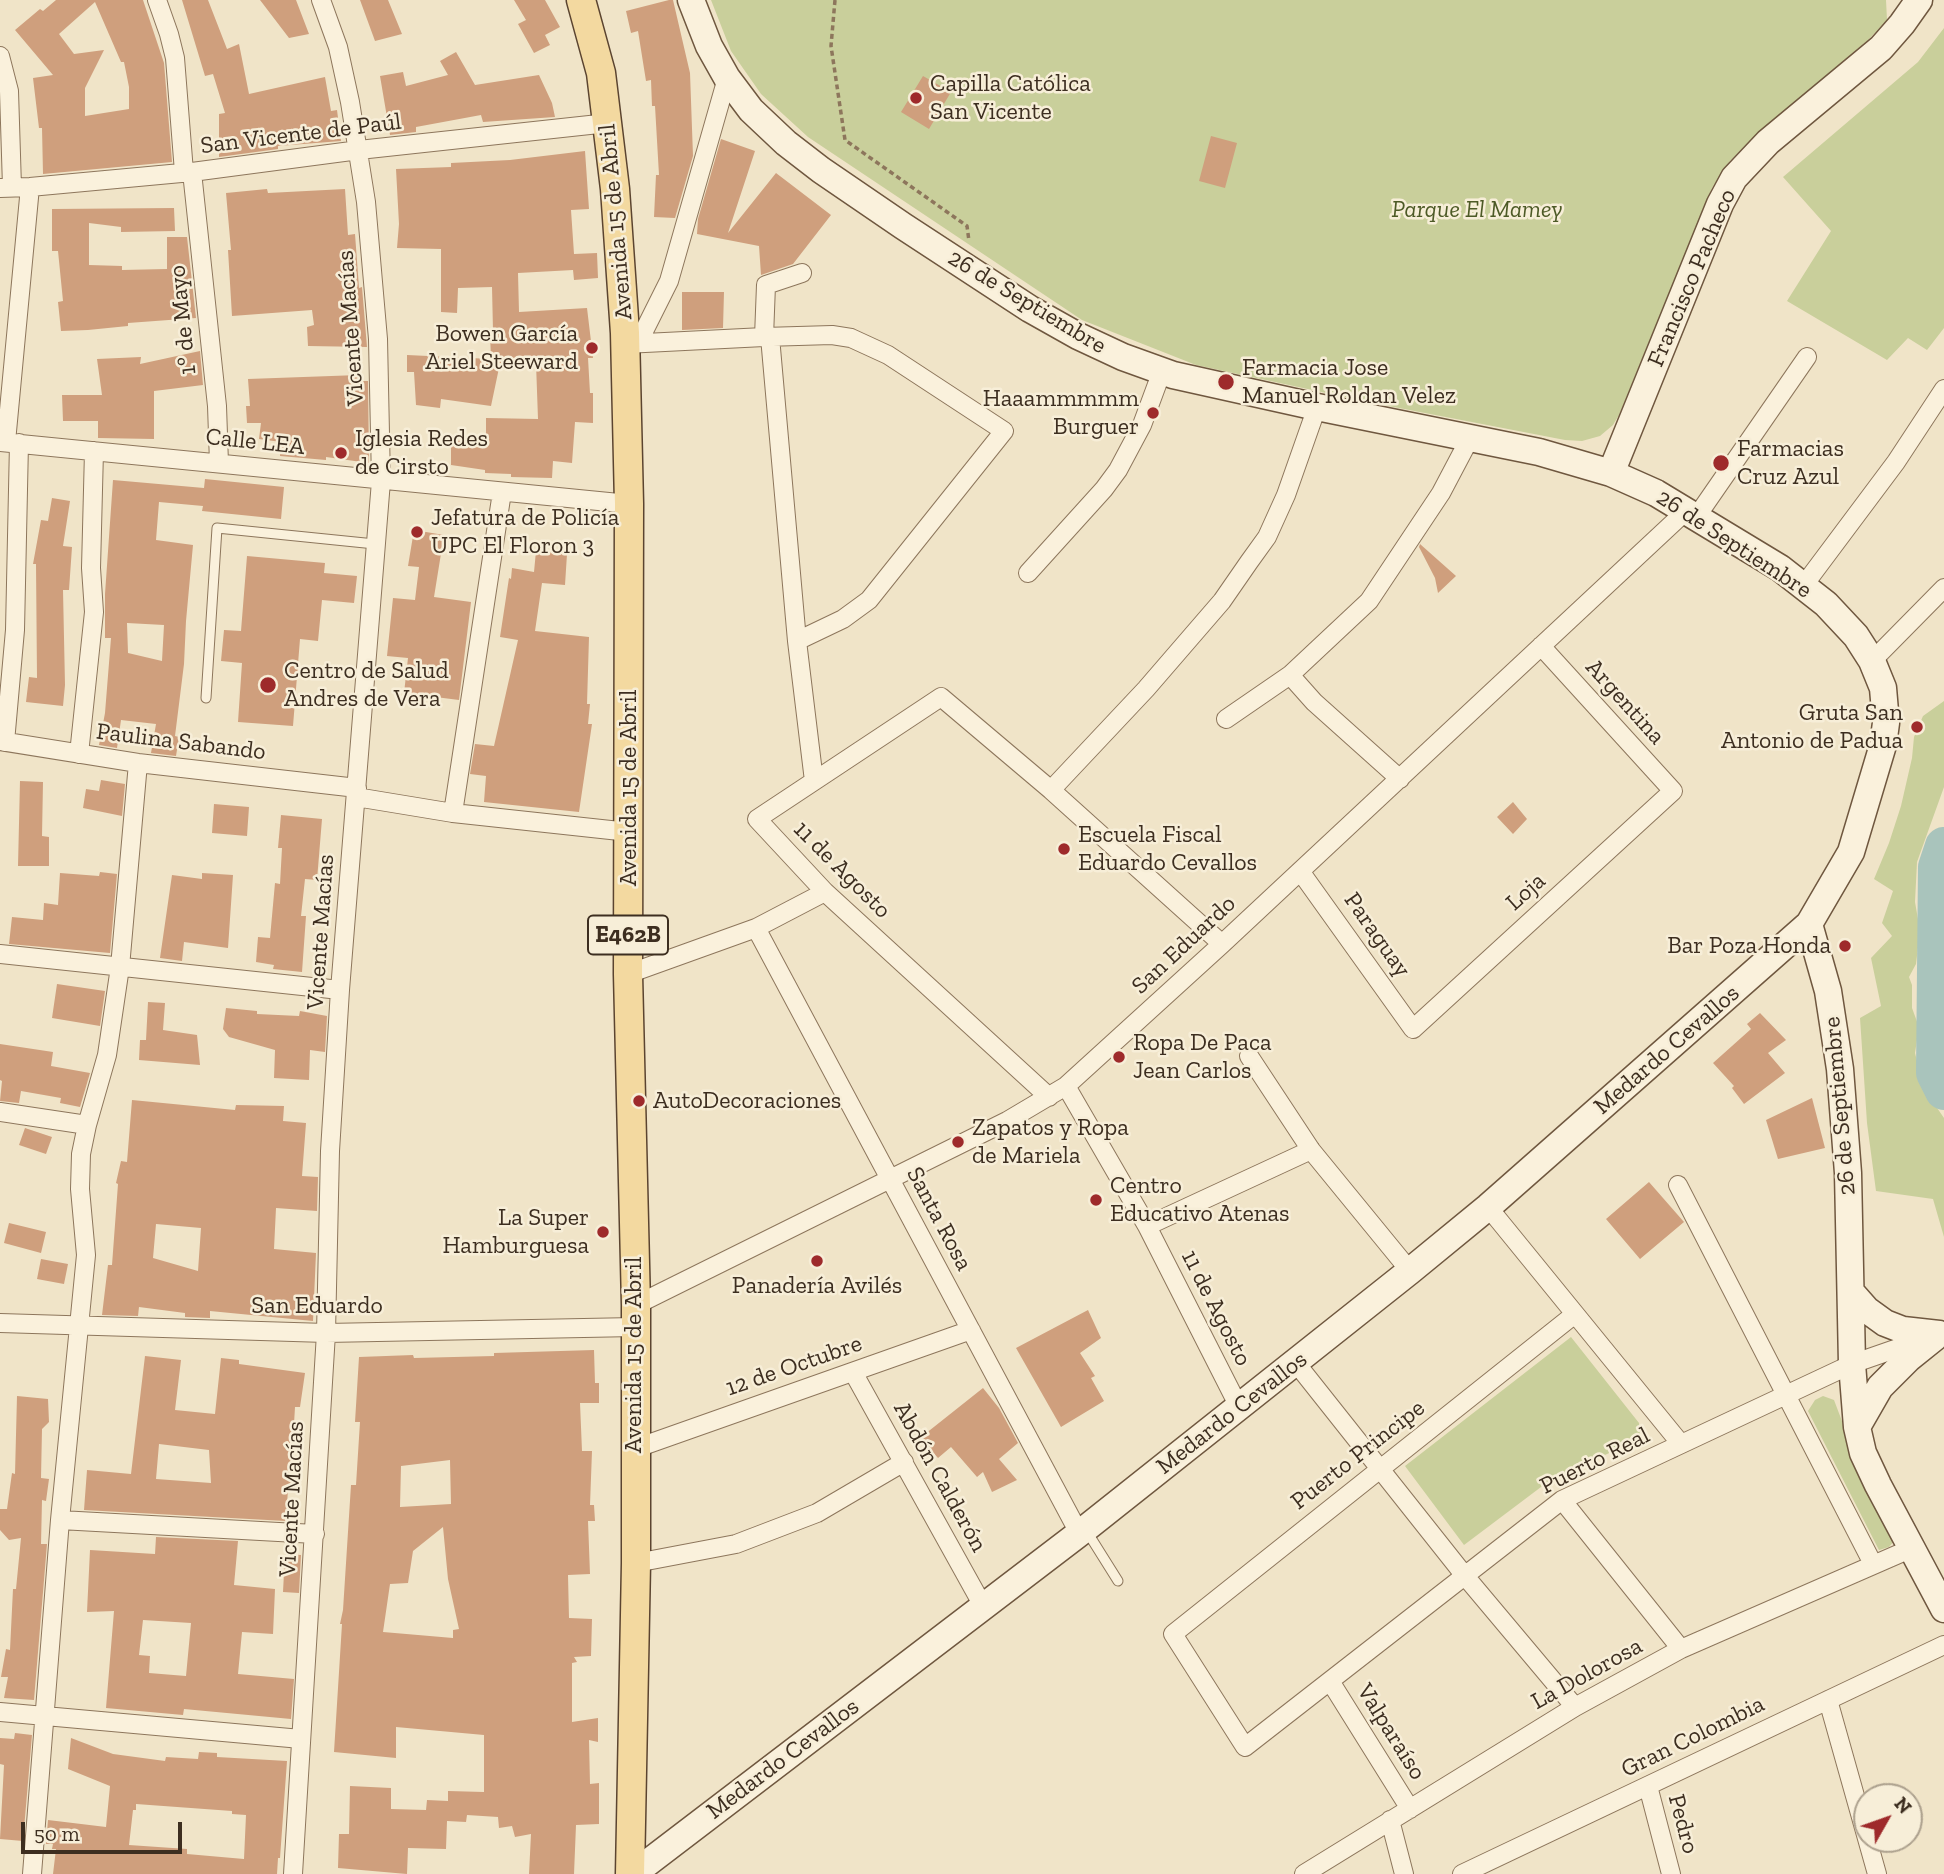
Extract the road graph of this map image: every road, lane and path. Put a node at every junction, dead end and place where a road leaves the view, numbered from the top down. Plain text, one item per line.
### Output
1 (157, 0) edge
2 (321, 0) edge
3 (581, 0) edge
4 (691, 0) edge
5 (835, 0) edge
6 (1919, 0) edge
7 (0, 56) edge
8 (727, 78) junction
9 (608, 123) junction
10 (359, 150) junction
11 (188, 172) junction
12 (14, 187) edge
13 (974, 272) junction
14 (802, 273) dead end
15 (767, 337) junction
16 (631, 343) junction
17 (1807, 357) dead end
18 (1161, 370) junction
19 (1944, 389) edge
20 (1317, 407) junction
21 (1471, 438) junction
22 (8, 443) edge
23 (94, 451) junction
24 (219, 463) junction
25 (1611, 472) junction
26 (381, 481) junction
27 (502, 492) junction
28 (629, 504) junction
29 (1692, 513) junction
30 (375, 544) junction
31 (1028, 573) dead end
32 (1804, 585) junction
33 (1944, 588) edge
34 (797, 641) junction
35 (1541, 646) junction
36 (1872, 661) junction
37 (1290, 675) junction
38 (206, 698) dead end
39 (1226, 719) dead end
40 (2, 742) edge
41 (79, 754) junction
42 (138, 763) junction
43 (1399, 779) junction
44 (814, 781) junction
45 (1051, 790) junction
46 (1673, 791) joint
47 (356, 793) junction
48 (453, 813) junction
49 (629, 832) junction
50 (1300, 871) junction
51 (825, 892) junction
52 (1809, 924) junction
53 (756, 928) junction
54 (1222, 944) junction
55 (0, 954) edge
56 (120, 967) junction
57 (628, 974) junction
58 (340, 990) junction
59 (1413, 1029) joint
60 (1249, 1056) dead end
61 (1066, 1086) junction
62 (1049, 1097) junction
63 (0, 1112) edge
64 (86, 1125) junction
65 (1311, 1150) junction
66 (890, 1180) junction
67 (1678, 1185) dead end
68 (1488, 1207) junction
69 (1147, 1226) junction
70 (1410, 1271) junction
71 (1852, 1293) junction
72 (1575, 1314) junction
73 (635, 1316) junction
74 (0, 1323) edge
75 (80, 1326) junction
76 (971, 1330) junction
77 (326, 1333) junction
78 (1942, 1333) edge
79 (1296, 1363) junction
80 (1852, 1364) junction
81 (853, 1372) junction
82 (1786, 1395) junction
83 (1239, 1407) junction
84 (1857, 1427) junction
85 (1681, 1444) junction
86 (634, 1449) junction
87 (904, 1462) junction
88 (1380, 1469) junction
89 (1562, 1500) junction
90 (60, 1520) junction
91 (1082, 1531) junction
92 (315, 1534) junction
93 (1910, 1549) junction
94 (636, 1563) junction
95 (1873, 1564) junction
96 (1465, 1576) junction
97 (1118, 1581) dead end
98 (984, 1606) junction
99 (1944, 1609) edge
100 (1944, 1644) edge
101 (1681, 1649) junction
102 (1330, 1681) junction
103 (1828, 1700) junction
104 (1574, 1707) junction
105 (0, 1712) edge
106 (44, 1716) junction
107 (301, 1739) junction
108 (1245, 1748) joint
109 (1648, 1786) junction
110 (1410, 1808) junction
111 (1391, 1820) junction
112 (32, 1874) edge
113 (293, 1874) edge
114 (631, 1874) edge
115 (1304, 1874) edge
116 (1404, 1874) edge
117 (1462, 1874) edge
118 (1671, 1874) edge
119 (1877, 1874) edge

1 - 11 street, 1º de Mayo
2 - 10 street, Vicente Macías
3 - 9 main road, Avenida 15 de Abril / E462B
4 - 8 street, 26 de Septiembre
5 - 13 path
6 - 25 street, Francisco Pacheco
7 - 12 street
8 - 13 street, 26 de Septiembre
8 - 16 street
9 - 10 street, San Vicente de Paúl
9 - 16 main road, Avenida 15 de Abril / E462B
10 - 11 street, San Vicente de Paúl
10 - 26 street, Vicente Macías
11 - 12 street, San Vicente de Paúl
11 - 24 street, 1º de Mayo
12 - 22 street
13 - 18 street, 26 de Septiembre
14 - 15 street, 11 de Agosto
15 - 16 street
15 - 34 street, 11 de Agosto
15 - 34 street
16 - 28 main road, Avenida 15 de Abril / E462B
17 - 29 street, San Eduardo
18 - 20 street, 26 de Septiembre
18 - 31 street
19 - 32 street
20 - 21 street, 26 de Septiembre
20 - 45 street
21 - 25 street, 26 de Septiembre
21 - 37 street
22 - 23 street, Calle LEA
22 - 40 street
23 - 24 street, Calle LEA
23 - 41 street
24 - 26 street, Calle LEA
25 - 29 street, 26 de Septiembre
26 - 27 street, Calle LEA
26 - 30 street, Vicente Macías
27 - 28 street, Calle LEA
27 - 48 street
28 - 49 main road, Avenida 15 de Abril / E462B
29 - 32 street, 26 de Septiembre
29 - 35 street, San Eduardo
30 - 38 lane
30 - 47 street, Vicente Macías
32 - 36 street, 26 de Septiembre
33 - 36 street
34 - 44 street, 11 de Agosto
35 - 43 street, San Eduardo
35 - 46 street, Argentina
36 - 52 street, 26 de Septiembre
37 - 39 street
37 - 43 street
40 - 41 street, Paulina Sabando
41 - 42 street, Paulina Sabando
42 - 47 street, Paulina Sabando
42 - 56 street
43 - 50 street, San Eduardo
44 - 45 street
44 - 51 street, 11 de Agosto
45 - 54 street
46 - 59 street, Loja
47 - 48 street, Paulina Sabando
47 - 58 street, Vicente Macías
48 - 49 street, Paulina Sabando
49 - 57 main road, Avenida 15 de Abril / E462B
50 - 54 street, San Eduardo
50 - 59 street, Paraguay
51 - 53 street
51 - 62 street, 11 de Agosto
52 - 68 street, Medardo Cevallos
52 - 71 street, 26 de Septiembre
53 - 57 street
53 - 66 street, Santa Rosa
54 - 61 street, San Eduardo
55 - 56 street
56 - 58 street
56 - 64 street
57 - 73 main road, Avenida 15 de Abril / E462B
58 - 77 street, Vicente Macías
60 - 65 street
61 - 62 street, San Eduardo
61 - 69 street, 11 de Agosto
62 - 66 street, San Eduardo
63 - 64 street
64 - 75 street
65 - 69 street
65 - 70 street
66 - 73 street, San Eduardo
66 - 76 street, Santa Rosa
67 - 82 street
68 - 70 street, Medardo Cevallos
68 - 72 street
69 - 83 street, 11 de Agosto
70 - 79 street, Medardo Cevallos
71 - 78 street
71 - 80 street, 26 de Septiembre
72 - 85 street
72 - 88 street, Puerto Principe
73 - 77 street, San Eduardo
73 - 86 main road, Avenida 15 de Abril / E462B
74 - 75 street, San Eduardo
75 - 77 street, San Eduardo
75 - 90 street
76 - 81 street, 12 de Octubre
76 - 91 street, Santa Rosa
77 - 92 street, Vicente Macías
78 - 80 street, Puerto Real
78 - 84 street
79 - 83 street, Medardo Cevallos
79 - 88 street
80 - 82 street, Puerto Real
80 - 84 street, 26 de Septiembre
81 - 86 street, 12 de Octubre
81 - 87 street, Abdón Calderón
82 - 85 street, Puerto Real
82 - 95 street
83 - 91 street, Medardo Cevallos
84 - 93 street, 26 de Septiembre
85 - 89 street, Puerto Real
86 - 94 main road, Avenida 15 de Abril / E462B
87 - 94 street
87 - 98 street, Abdón Calderón
88 - 96 street
88 - 108 street, Puerto Principe
89 - 96 street, Puerto Real
89 - 101 street
90 - 92 street
90 - 106 street
91 - 97 lane
91 - 98 street, Medardo Cevallos
92 - 107 street, Vicente Macías
93 - 95 street, La Dolorosa
93 - 99 street, 26 de Septiembre
94 - 114 main road, Avenida 15 de Abril / E462B
95 - 101 street, La Dolorosa
96 - 102 street, Puerto Real
96 - 104 street
98 - 114 street, Medardo Cevallos
100 - 103 street, Gran Colombia
101 - 104 street, La Dolorosa
102 - 108 street, Puerto Real
102 - 110 street, Valparaíso
103 - 109 street, Gran Colombia
103 - 119 street
104 - 110 street, La Dolorosa
105 - 106 street
106 - 107 street
106 - 112 street
107 - 113 street, Vicente Macías
109 - 117 street, Gran Colombia
109 - 118 street, Pedro
110 - 111 street, La Dolorosa
111 - 115 street, La Dolorosa
111 - 116 street

